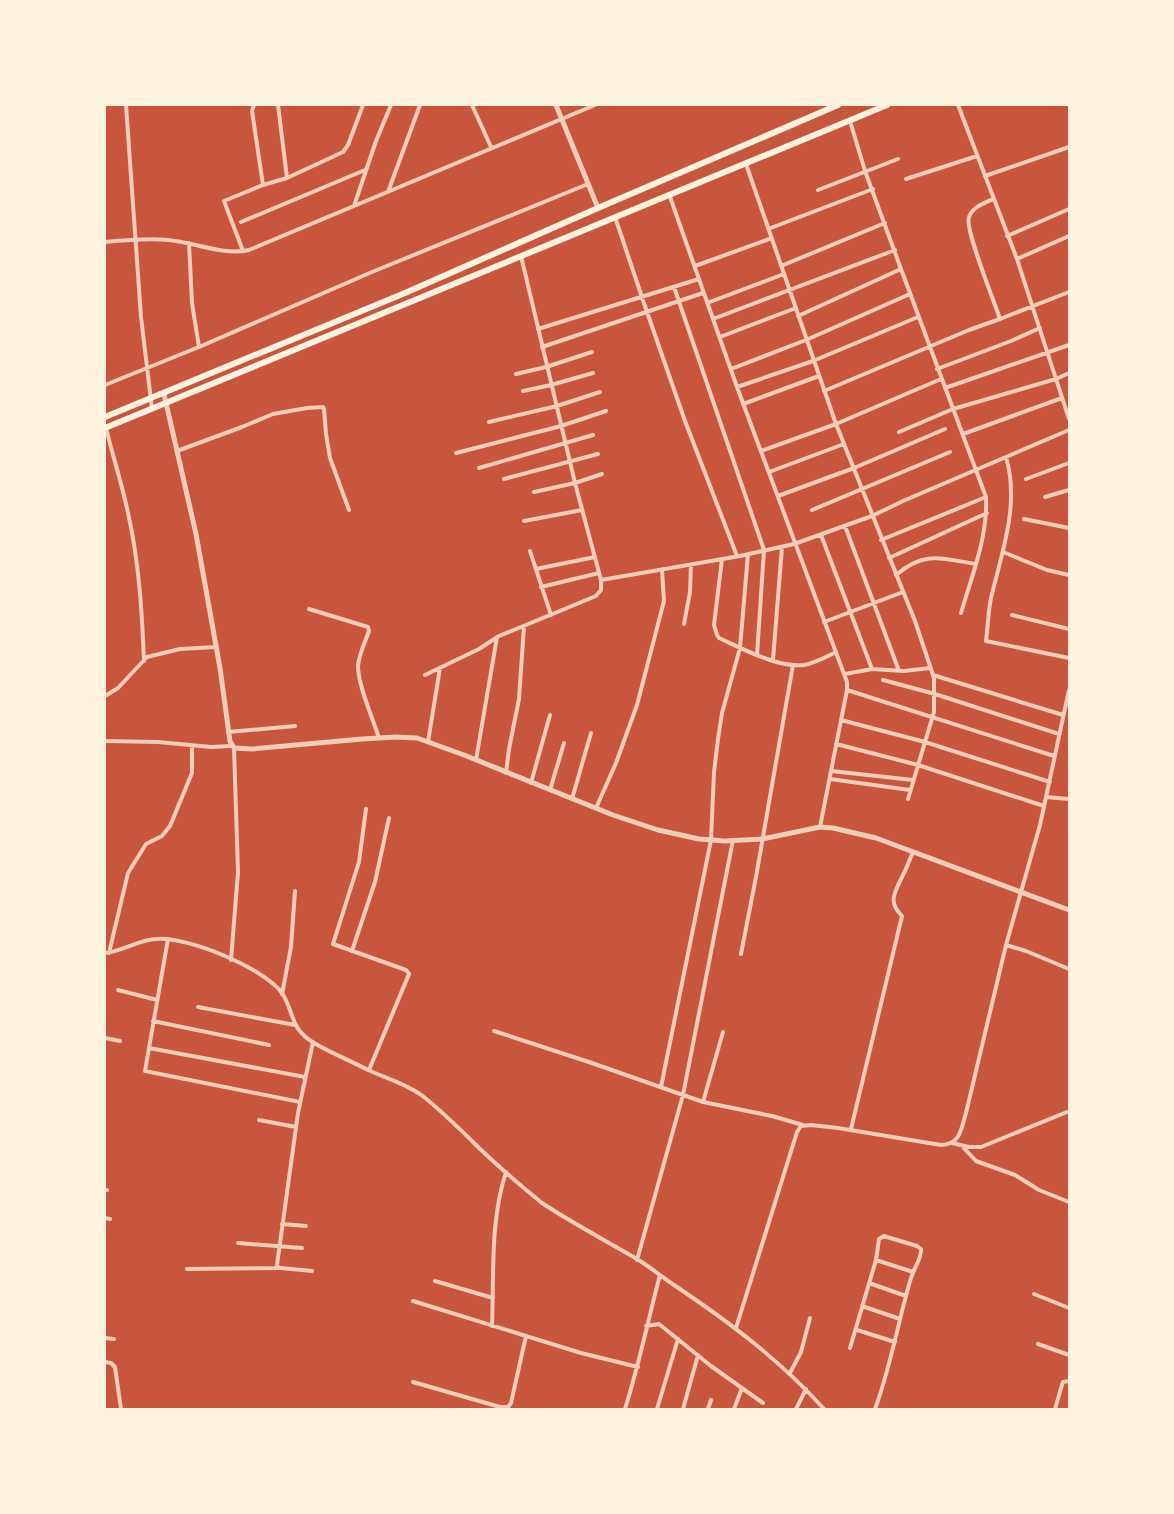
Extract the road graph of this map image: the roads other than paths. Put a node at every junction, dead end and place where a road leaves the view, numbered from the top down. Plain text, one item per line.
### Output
1 (126, 105) edge
2 (254, 105) edge
3 (278, 105) edge
4 (363, 105) edge
5 (391, 105) edge
6 (420, 105) edge
7 (472, 105) edge
8 (556, 105) edge
9 (595, 105) edge
10 (838, 105) edge
11 (887, 105) edge
12 (958, 105) edge
13 (562, 119) junction
14 (850, 121) junction
15 (491, 147) junction
16 (1069, 147) edge
17 (977, 156) junction
18 (898, 158) dead end
19 (746, 164) junction
20 (365, 170) junction
21 (865, 171) junction
22 (985, 176) junction
23 (286, 178) junction
24 (906, 179) dead end
25 (588, 184) junction
26 (263, 185) junction
27 (873, 189) junction
28 (818, 190) dead end
29 (388, 192) junction
30 (669, 194) junction
31 (993, 199) junction
32 (354, 206) junction
33 (598, 208) junction
34 (1069, 209) edge
35 (615, 217) junction
36 (241, 222) dead end
37 (885, 223) junction
38 (768, 229) junction
39 (1007, 236) junction
40 (1069, 236) edge
41 (531, 237) junction
42 (772, 238) junction
43 (135, 240) junction
44 (105, 242) edge
45 (188, 243) junction
46 (537, 249) junction
47 (894, 250) junction
48 (243, 251) junction
49 (521, 256) junction
50 (1017, 259) junction
51 (695, 266) junction
52 (781, 266) junction
53 (901, 269) junction
54 (784, 274) junction
55 (699, 279) junction
56 (674, 287) junction
57 (790, 291) junction
58 (1069, 292) edge
59 (703, 293) junction
60 (910, 294) junction
61 (641, 297) junction
62 (679, 302) junction
63 (707, 302) junction
64 (1032, 306) junction
65 (796, 308) junction
66 (362, 310) junction
67 (646, 312) junction
68 (798, 316) junction
69 (918, 317) junction
70 (713, 319) junction
71 (1000, 319) junction
72 (366, 321) junction
73 (538, 328) junction
74 (1040, 328) junction
75 (720, 337) junction
76 (806, 340) junction
77 (1069, 345) edge
78 (199, 347) junction
79 (542, 347) junction
80 (929, 347) junction
81 (592, 352) dead end
82 (1048, 353) junction
83 (813, 361) junction
84 (546, 367) junction
85 (147, 369) junction
86 (731, 369) junction
87 (937, 369) junction
88 (593, 373) dead end
89 (1069, 373) edge
90 (516, 374) dead end
91 (819, 376) junction
92 (941, 379) junction
93 (1056, 379) junction
94 (105, 385) edge
95 (551, 385) junction
96 (737, 387) junction
97 (944, 388) junction
98 (523, 391) dead end
99 (824, 391) junction
100 (600, 392) dead end
101 (164, 394) junction
102 (1062, 398) junction
103 (150, 399) junction
104 (166, 403) junction
105 (744, 404) junction
106 (556, 406) junction
107 (152, 409) junction
108 (953, 409) junction
109 (606, 411) dead end
110 (105, 418) edge
111 (1069, 419) edge
112 (489, 422) dead end
113 (836, 424) junction
114 (561, 426) junction
115 (106, 428) edge
116 (946, 429) dead end
117 (1069, 430) edge
118 (899, 432) dead end
119 (962, 434) junction
120 (593, 436) dead end
121 (566, 444) junction
122 (844, 444) junction
123 (177, 451) junction
124 (761, 451) junction
125 (950, 452) dead end
126 (456, 453) dead end
127 (598, 454) dead end
128 (1006, 457) junction
129 (570, 462) junction
130 (1069, 463) edge
131 (478, 468) dead end
132 (854, 468) junction
133 (976, 470) junction
134 (770, 472) junction
135 (602, 474) dead end
136 (504, 479) dead end
137 (1026, 479) dead end
138 (575, 483) junction
139 (862, 490) junction
140 (1069, 490) edge
141 (534, 492) dead end
142 (778, 496) junction
143 (986, 497) junction
144 (1045, 498) dead end
145 (348, 510) dead end
146 (582, 510) junction
147 (812, 510) dead end
148 (987, 512) junction
149 (872, 516) junction
150 (1024, 519) dead end
151 (524, 521) dead end
152 (845, 526) junction
153 (1069, 528) edge
154 (821, 535) junction
155 (881, 540) junction
156 (794, 544) junction
157 (782, 546) junction
158 (764, 550) junction
159 (530, 551) dead end
160 (1003, 552) junction
161 (748, 554) junction
162 (737, 556) junction
163 (595, 557) junction
164 (889, 558) junction
165 (722, 559) junction
166 (976, 564) junction
167 (691, 565) junction
168 (536, 569) junction
169 (662, 570) junction
170 (599, 573) junction
171 (896, 575) junction
172 (1069, 575) edge
173 (601, 580) junction
174 (541, 587) junction
175 (903, 592) junction
176 (874, 602) junction
177 (309, 609) dead end
178 (850, 611) junction
179 (961, 613) dead end
180 (550, 615) junction
181 (1012, 615) dead end
182 (824, 622) junction
183 (684, 624) dead end
184 (524, 626) junction
185 (1069, 629) edge
186 (497, 637) junction
187 (216, 647) junction
188 (740, 648) junction
189 (836, 652) junction
190 (757, 655) junction
191 (1069, 658) edge
192 (773, 660) junction
193 (144, 661) junction
194 (793, 665) junction
195 (440, 668) junction
196 (930, 668) junction
197 (872, 669) junction
198 (900, 671) junction
199 (844, 674) junction
200 (425, 675) dead end
201 (933, 675) junction
202 (883, 680) dead end
203 (847, 690) junction
204 (1069, 690) edge
205 (935, 694) junction
206 (105, 696) edge
207 (550, 715) dead end
208 (1063, 715) junction
209 (932, 718) junction
210 (841, 720) junction
211 (295, 726) dead end
212 (228, 732) junction
213 (590, 733) dead end
214 (1059, 734) junction
215 (379, 738) junction
216 (105, 741) edge
217 (428, 742) junction
218 (925, 742) junction
219 (564, 743) dead end
220 (836, 744) junction
221 (192, 746) junction
222 (233, 747) junction
223 (1054, 756) junction
224 (476, 760) junction
225 (918, 765) junction
226 (831, 771) junction
227 (506, 773) junction
228 (830, 779) junction
229 (913, 780) junction
230 (1050, 782) junction
231 (531, 783) junction
232 (550, 790) junction
233 (910, 790) junction
234 (1046, 797) junction
235 (572, 799) junction
236 (908, 799) dead end
237 (1069, 799) edge
238 (1044, 806) junction
239 (596, 808) junction
240 (366, 809) dead end
241 (388, 818) dead end
242 (820, 827) junction
243 (762, 839) junction
244 (711, 840) junction
245 (733, 840) junction
246 (913, 852) junction
247 (295, 891) dead end
248 (1020, 892) junction
249 (1069, 910) edge
250 (168, 939) junction
251 (1006, 946) junction
252 (352, 951) junction
253 (107, 953) edge
254 (741, 954) dead end
255 (231, 960) junction
256 (1069, 969) edge
257 (118, 990) dead end
258 (282, 994) junction
259 (157, 1000) junction
260 (198, 1008) dead end
261 (153, 1021) junction
262 (295, 1025) junction
263 (494, 1031) dead end
264 (723, 1032) dead end
265 (105, 1038) edge
266 (120, 1041) dead end
267 (314, 1042) junction
268 (269, 1045) dead end
269 (149, 1048) junction
270 (369, 1070) junction
271 (305, 1077) junction
272 (661, 1087) junction
273 (682, 1095) junction
274 (300, 1102) junction
275 (703, 1102) junction
276 (1067, 1112) dead end
277 (259, 1120) dead end
278 (803, 1125) junction
279 (296, 1127) junction
280 (851, 1130) junction
281 (952, 1143) junction
282 (961, 1145) junction
283 (506, 1172) junction
284 (1069, 1202) edge
285 (282, 1224) junction
286 (306, 1226) dead end
287 (238, 1243) dead end
288 (280, 1247) junction
289 (302, 1248) dead end
290 (638, 1260) junction
291 (876, 1260) junction
292 (278, 1268) junction
293 (188, 1269) dead end
294 (312, 1271) dead end
295 (912, 1272) junction
296 (660, 1275) junction
297 (435, 1281) dead end
298 (869, 1283) junction
299 (1034, 1294) dead end
300 (906, 1296) junction
301 (493, 1298) junction
302 (413, 1300) dead end
303 (862, 1306) junction
304 (1069, 1308) edge
305 (810, 1318) dead end
306 (900, 1318) junction
307 (492, 1326) junction
308 (646, 1326) junction
309 (736, 1328) junction
310 (857, 1330) junction
311 (526, 1336) junction
312 (105, 1338) edge
313 (114, 1339) dead end
314 (678, 1339) junction
315 (895, 1342) junction
316 (1038, 1344) dead end
317 (850, 1348) dead end
318 (1069, 1355) edge
319 (698, 1356) junction
320 (105, 1362) edge
321 (638, 1367) junction
322 (790, 1373) junction
323 (1069, 1381) edge
324 (414, 1382) dead end
325 (742, 1388) junction
326 (806, 1389) junction
327 (710, 1400) dead end
328 (484, 1403) junction
329 (763, 1403) dead end
330 (121, 1409) edge
331 (482, 1409) edge
332 (625, 1409) edge
333 (657, 1409) edge
334 (683, 1409) edge
335 (708, 1409) edge
336 (734, 1409) edge
337 (796, 1409) edge
338 (824, 1409) edge
339 (875, 1409) edge
340 (1055, 1409) edge

1 - 43 street
2 - 26 street
3 - 23 street
4 - 23 street
5 - 20 street
6 - 29 street
7 - 15 street
8 - 13 street
9 - 13 street
10 - 33 highway
11 - 14 highway
12 - 17 street
13 - 15 street
13 - 25 street
14 - 19 highway
14 - 21 street
15 - 29 street
16 - 22 street
17 - 22 street
17 - 24 street
18 - 21 street
19 - 30 highway
19 - 38 street
20 - 32 street
20 - 36 street
21 - 27 street
21 - 28 street
22 - 31 street
23 - 26 street
25 - 33 street
25 - 78 street
26 - 48 street
27 - 37 street
27 - 38 street
29 - 32 street
30 - 35 highway
30 - 51 street
31 - 39 street
31 - 71 street
32 - 48 street
33 - 41 highway
34 - 39 street
35 - 46 highway
35 - 61 street
37 - 47 street
37 - 52 street
38 - 42 street
39 - 50 street
40 - 50 street
41 - 46 highway
41 - 66 highway
42 - 51 street
42 - 52 street
43 - 44 street
43 - 45 street
43 - 85 street
45 - 48 street
45 - 78 street
46 - 49 highway
47 - 53 street
47 - 57 street
49 - 72 highway
49 - 73 street
50 - 64 street
51 - 55 street
52 - 54 street
53 - 60 street
53 - 68 street
54 - 57 street
54 - 63 street
55 - 56 street
55 - 59 street
56 - 61 street
56 - 62 street
57 - 65 street
57 - 70 street
58 - 64 street
59 - 62 street
59 - 63 street
60 - 69 street
60 - 76 street
61 - 67 street
61 - 73 street
62 - 67 street
62 - 158 street
63 - 70 street
64 - 71 street
64 - 74 street
65 - 68 street
65 - 75 street
66 - 72 highway
66 - 101 highway
67 - 79 street
67 - 162 street
68 - 76 street
69 - 80 street
69 - 83 street
70 - 75 street
71 - 80 street
72 - 104 highway
73 - 79 street
74 - 82 street
74 - 87 street
75 - 86 street
76 - 83 street
76 - 86 street
77 - 82 street
78 - 85 street
79 - 84 street
80 - 87 street
80 - 99 street
81 - 84 street
82 - 93 street
82 - 97 street
83 - 91 street
83 - 96 street
84 - 90 street
84 - 95 street
85 - 94 street
85 - 103 street
86 - 96 street
87 - 92 street
88 - 95 street
89 - 93 street
91 - 99 street
91 - 105 street
92 - 97 street
92 - 113 street
93 - 102 street
93 - 108 street
95 - 98 street
95 - 106 street
96 - 105 street
97 - 108 street
99 - 113 street
100 - 106 street
101 - 103 highway
101 - 104 street
102 - 111 street
102 - 119 street
103 - 107 street
103 - 110 highway
104 - 107 highway
104 - 123 street
105 - 124 street
106 - 112 street
106 - 114 street
107 - 115 highway
108 - 118 street
108 - 119 street
109 - 114 street
113 - 122 street
113 - 124 street
114 - 121 street
114 - 126 street
115 - 193 street
116 - 132 street
117 - 128 street
119 - 133 street
120 - 121 street
121 - 129 street
121 - 131 street
122 - 132 street
122 - 134 street
123 - 145 street
123 - 187 street
124 - 134 street
125 - 139 street
127 - 129 street
128 - 133 street
128 - 160 street
129 - 136 street
129 - 138 street
130 - 137 street
132 - 139 street
132 - 142 street
133 - 143 street
133 - 149 street
134 - 142 street
135 - 138 street
138 - 141 street
138 - 146 street
139 - 147 street
139 - 149 street
140 - 144 street
142 - 156 street
143 - 148 street
143 - 155 street
146 - 151 street
146 - 163 street
148 - 164 street
148 - 166 street
149 - 152 street
149 - 155 street
150 - 153 street
152 - 154 street
152 - 176 street
154 - 156 street
154 - 178 street
155 - 164 street
156 - 157 street
156 - 182 street
157 - 158 street
157 - 192 street
158 - 161 street
158 - 190 street
159 - 168 street
160 - 172 street
160 - 191 street
161 - 162 street
161 - 188 street
162 - 165 street
163 - 168 street
163 - 170 street
164 - 171 street
165 - 167 street
165 - 188 street
166 - 171 street
166 - 179 street
167 - 169 street
167 - 183 street
168 - 174 street
169 - 173 street
169 - 239 street
170 - 173 street
170 - 174 street
171 - 175 street
173 - 180 street
174 - 180 street
175 - 176 street
175 - 196 street
176 - 178 street
176 - 198 street
177 - 215 street
178 - 182 street
178 - 197 street
180 - 184 street
181 - 185 street
182 - 189 street
184 - 186 street
184 - 227 street
186 - 195 street
186 - 224 street
187 - 193 street
187 - 212 street
188 - 190 street
188 - 244 street
189 - 194 street
189 - 199 street
190 - 192 street
192 - 194 street
193 - 206 street
194 - 243 street
195 - 200 street
195 - 217 street
196 - 198 street
196 - 201 street
197 - 198 street
197 - 199 street
199 - 203 street
201 - 205 street
201 - 208 street
202 - 205 street
203 - 209 street
203 - 210 street
204 - 208 street
205 - 209 street
205 - 214 street
207 - 231 street
208 - 214 street
209 - 218 street
209 - 223 street
210 - 218 street
210 - 220 street
211 - 212 street
212 - 222 street
213 - 235 street
214 - 223 street
215 - 217 street
215 - 222 street
216 - 221 street
217 - 224 street
218 - 225 street
218 - 230 street
219 - 232 street
220 - 225 street
220 - 226 street
221 - 222 street
221 - 253 street
222 - 255 street
223 - 230 street
224 - 227 street
225 - 229 street
225 - 238 street
226 - 228 street
226 - 229 street
227 - 231 street
228 - 233 street
228 - 242 street
229 - 233 street
230 - 234 street
231 - 232 street
232 - 235 street
233 - 236 street
234 - 237 street
234 - 238 street
235 - 239 street
238 - 248 street
239 - 244 street
240 - 252 street
241 - 252 street
242 - 243 street
242 - 246 street
243 - 245 street
243 - 254 street
244 - 245 street
244 - 272 street
245 - 273 street
246 - 248 street
246 - 280 street
247 - 258 street
248 - 249 street
248 - 251 street
250 - 253 street
250 - 255 street
250 - 259 street
251 - 256 street
251 - 281 street
252 - 270 street
255 - 258 street
257 - 259 street
258 - 262 street
259 - 261 street
260 - 262 street
261 - 268 street
261 - 269 street
262 - 267 street
263 - 272 street
264 - 275 street
265 - 266 street
267 - 270 street
267 - 271 street
269 - 271 street
269 - 274 street
270 - 283 street
271 - 274 street
272 - 273 street
273 - 275 street
273 - 290 street
274 - 279 street
275 - 278 street
276 - 282 street
277 - 279 street
278 - 280 street
278 - 309 street
279 - 285 street
280 - 281 street
281 - 282 street
282 - 284 street
283 - 290 street
283 - 301 street
285 - 286 street
285 - 288 street
287 - 288 street
288 - 289 street
288 - 292 street
290 - 296 street
291 - 295 street
291 - 295 street
291 - 298 street
292 - 293 street
292 - 294 street
295 - 300 street
296 - 308 street
296 - 309 street
297 - 301 street
298 - 300 street
298 - 303 street
299 - 304 street
300 - 306 street
301 - 307 street
302 - 307 street
303 - 306 street
303 - 310 street
305 - 322 street
306 - 315 street
307 - 311 street
308 - 314 street
308 - 321 street
309 - 322 street
310 - 315 street
310 - 317 street
311 - 321 street
311 - 328 street
312 - 313 street
314 - 319 street
314 - 333 street
315 - 339 street
316 - 318 street
319 - 325 street
319 - 334 street
320 - 330 street
321 - 332 street
322 - 326 street
323 - 340 street
324 - 328 street
325 - 329 street
325 - 336 street
326 - 337 street
326 - 338 street
327 - 335 street
328 - 331 street

